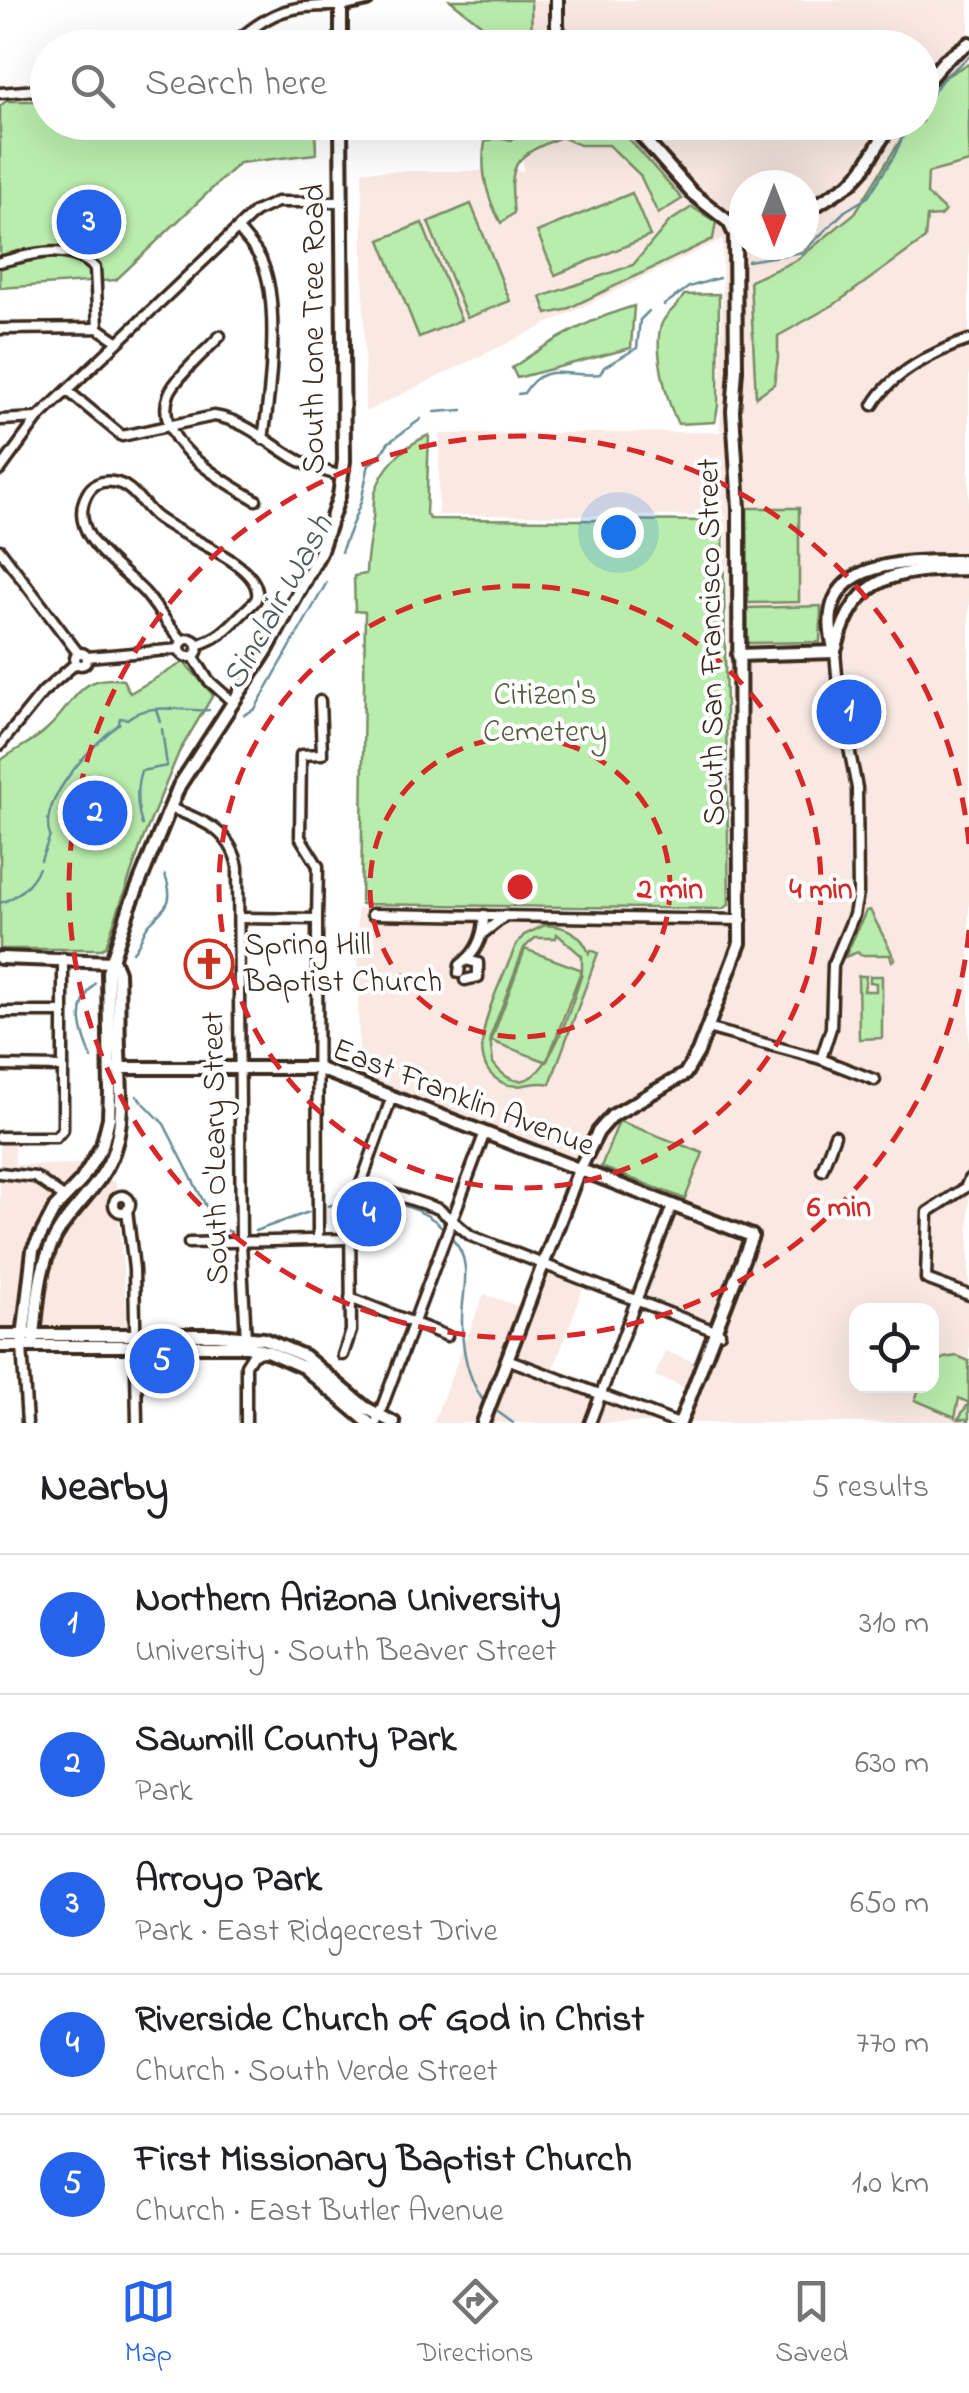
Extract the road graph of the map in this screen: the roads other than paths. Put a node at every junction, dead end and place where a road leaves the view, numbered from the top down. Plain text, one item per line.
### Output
1 (368, 0) edge
2 (557, 0) edge
3 (341, 3) edge
4 (253, 30) edge
5 (341, 30) edge
6 (558, 30) edge
7 (969, 42) edge
8 (939, 67) edge
9 (30, 90) edge
10 (0, 93) edge
11 (341, 140) edge
12 (646, 140) edge
13 (881, 140) edge
14 (341, 202) junction
15 (819, 204) edge
16 (729, 221) edge
17 (238, 229) junction
18 (739, 260) edge
19 (0, 262) edge
20 (98, 328) junction
21 (0, 329) edge
22 (220, 336) dead end
23 (969, 340) edge
24 (117, 342) junction
25 (69, 392) junction
26 (873, 406) dead end
27 (38, 418) junction
28 (0, 420) edge
29 (172, 426) junction
30 (263, 438) junction
31 (0, 470) edge
32 (342, 476) junction
33 (256, 500) dead end
34 (0, 550) edge
35 (969, 561) edge
36 (969, 569) edge
37 (182, 645) junction
38 (197, 646) junction
39 (835, 652) junction
40 (738, 654) junction
41 (194, 656) junction
42 (80, 658) junction
43 (320, 701) dead end
44 (234, 703) junction
45 (0, 744) edge
46 (170, 808) junction
47 (372, 914) dead end
48 (484, 915) junction
49 (505, 916) junction
50 (239, 918) junction
51 (317, 918) junction
52 (742, 920) junction
53 (482, 934) junction
54 (474, 952) junction
55 (0, 958) edge
56 (64, 958) junction
57 (466, 960) junction
58 (114, 962) junction
59 (478, 963) junction
60 (0, 1012) edge
61 (63, 1012) junction
62 (707, 1028) junction
63 (821, 1058) junction
64 (0, 1066) edge
65 (63, 1067) junction
66 (240, 1067) junction
67 (115, 1068) junction
68 (317, 1068) junction
69 (875, 1080) dead end
70 (392, 1099) junction
71 (484, 1135) junction
72 (835, 1136) dead end
73 (0, 1137) edge
74 (579, 1170) junction
75 (822, 1170) dead end
76 (0, 1174) edge
77 (969, 1179) edge
78 (361, 1183) junction
79 (966, 1192) edge
80 (65, 1198) junction
81 (672, 1206) junction
82 (127, 1210) dead end
83 (453, 1219) junction
84 (318, 1239) junction
85 (348, 1240) junction
86 (241, 1242) junction
87 (188, 1243) dead end
88 (47, 1252) junction
89 (544, 1264) junction
90 (969, 1295) edge
91 (350, 1298) junction
92 (636, 1300) junction
93 (414, 1323) junction
94 (718, 1332) junction
95 (0, 1335) edge
96 (447, 1336) dead end
97 (135, 1340) junction
98 (246, 1341) junction
99 (28, 1342) junction
100 (0, 1346) edge
101 (270, 1352) junction
102 (344, 1355) dead end
103 (507, 1359) junction
104 (601, 1394) junction
105 (375, 1421) edge
106 (27, 1423) edge
107 (138, 1423) edge
108 (246, 1423) edge
109 (394, 1423) edge
110 (483, 1423) edge
111 (590, 1423) edge
112 (678, 1423) edge

1 - 3 street
2 - 6 street
3 - 4 street
3 - 5 street
7 - 8 street
9 - 10 street
11 - 14 street, South Lone Tree Road
12 - 16 street, South San Francisco Street
13 - 15 street
14 - 17 street
14 - 32 street, South Lone Tree Road
17 - 24 street
17 - 30 street
18 - 40 street, South San Francisco Street
19 - 20 street
20 - 21 street
20 - 24 street
22 - 29 street
23 - 26 street
24 - 25 street
25 - 27 street
25 - 29 street
27 - 28 street
27 - 31 street
29 - 30 street
29 - 33 street
30 - 32 street
32 - 44 street, South Lone Tree Road
34 - 42 street
35 - 39 street
36 - 39 street
37 - 38 street
37 - 38 street
37 - 41 street
37 - 42 street
38 - 41 street
39 - 40 street
39 - 63 street
40 - 52 street, South San Francisco Street
41 - 44 street
42 - 45 street
43 - 51 street
44 - 46 street, South Lone Tree Road
46 - 50 street, South O'Leary Street
46 - 58 street, South Lone Tree Road
47 - 48 street
48 - 49 street
48 - 53 street
49 - 52 street
49 - 53 street
50 - 51 street
50 - 66 street, South O'Leary Street
51 - 68 street
52 - 62 street, South San Francisco Street
53 - 54 street
54 - 57 street
54 - 59 street
55 - 56 street
56 - 58 street
56 - 61 street
57 - 59 street
57 - 59 street
58 - 67 street, South Lone Tree Road
60 - 61 street
61 - 65 street
62 - 63 street
62 - 74 street, South San Francisco Street
63 - 69 street
64 - 65 street
65 - 73 street
66 - 67 street, East Franklin Avenue
66 - 68 street, East Franklin Avenue
66 - 86 street, South O'Leary Street
67 - 80 street, South Lone Tree Road
67 - 88 street, South Lone Tree Road
68 - 70 street, East Franklin Avenue
68 - 84 street
70 - 71 street, East Franklin Avenue
70 - 78 street
71 - 74 street, East Franklin Avenue
71 - 83 street
72 - 75 street
74 - 81 street, East Franklin Avenue
74 - 89 street, South San Francisco Street
76 - 80 street
77 - 79 street
78 - 83 street
78 - 85 street
79 - 90 street
80 - 88 street
80 - 99 street, South Lone Tree Road
81 - 92 street
81 - 94 street, East Franklin Avenue
82 - 97 street
83 - 89 street
83 - 93 street
84 - 85 street
84 - 86 street
85 - 91 street
86 - 87 street
86 - 98 street, South O'Leary Street
88 - 99 street, South Lone Tree Road
89 - 92 street
89 - 103 street, South San Francisco Street
91 - 93 street
91 - 102 street
92 - 94 street
92 - 104 street
93 - 96 street
93 - 105 street
94 - 112 street
95 - 99 street
97 - 98 street
97 - 99 street
97 - 107 street
98 - 101 street
98 - 105 street
99 - 100 street
99 - 106 street
101 - 105 street
101 - 108 street
103 - 104 street
103 - 110 street, South San Francisco Street
104 - 111 street
104 - 112 street
105 - 109 street

